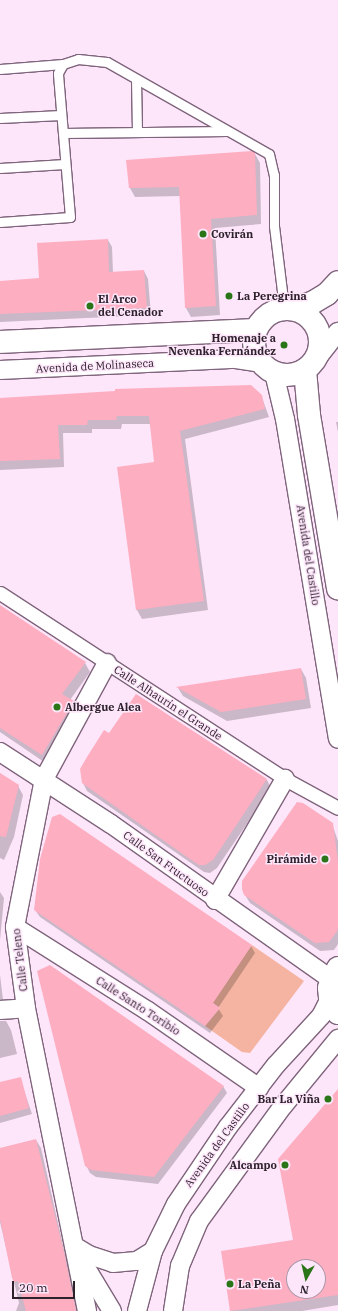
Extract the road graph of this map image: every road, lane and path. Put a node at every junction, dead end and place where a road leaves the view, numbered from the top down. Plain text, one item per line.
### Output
1 (63, 64) junction
2 (0, 69) edge
3 (136, 79) junction
4 (61, 115) junction
5 (0, 118) edge
6 (228, 131) junction
7 (137, 132) junction
8 (63, 133) junction
9 (65, 164) junction
10 (0, 168) edge
11 (0, 222) edge
12 (338, 282) edge
13 (288, 309) junction
14 (255, 330) junction
15 (338, 332) edge
16 (0, 342) edge
17 (310, 366) junction
18 (267, 368) junction
19 (0, 370) edge
20 (333, 538) edge
21 (338, 589) edge
22 (0, 593) edge
23 (107, 663) junction
24 (338, 739) edge
25 (0, 752) edge
26 (44, 779) junction
27 (285, 779) junction
28 (338, 808) edge
29 (215, 900) junction
30 (15, 927) junction
31 (334, 990) edge
32 (26, 1008) junction
33 (0, 1010) edge
34 (338, 1039) edge
35 (259, 1088) junction
36 (74, 1246) junction
37 (153, 1251) junction
38 (86, 1311) edge
39 (112, 1311) edge
40 (137, 1311) edge
41 (173, 1311) edge

1 - 2 lane
1 - 3 lane
1 - 4 lane
3 - 6 lane
3 - 7 lane
4 - 5 lane
4 - 8 lane
6 - 7 lane
6 - 13 lane
7 - 8 lane
8 - 9 lane
9 - 10 lane
9 - 11 lane
12 - 13 main road
13 - 14 main road
13 - 17 main road
14 - 16 main road
14 - 18 main road
15 - 17 street
17 - 18 main road
17 - 20 main road, Avenida del Castillo
18 - 19 street, Avenida de Molinaseca
18 - 24 street, Avenida del Castillo
20 - 21 main road, Avenida del Castillo
22 - 23 street, Calle Alhaurín el Grande
23 - 26 street, Calle Teleno
23 - 27 street, Calle Alhaurín el Grande
25 - 26 street, Calle San Fructuoso
26 - 29 street, Calle San Fructuoso
26 - 30 street, Calle Teleno
27 - 28 street, Calle Alhaurín el Grande
27 - 29 street
29 - 31 street, Calle San Fructuoso
30 - 32 street, Calle Teleno
30 - 35 street, Calle Santo Toribio
31 - 35 street, Avenida del Castillo
32 - 33 street
32 - 36 street, Calle Teleno
34 - 41 street
35 - 37 street, Avenida del Castillo
36 - 37 street
36 - 38 street, Calle Teleno
36 - 39 street, Calle Teleno
37 - 40 street, Avenida del Castillo

